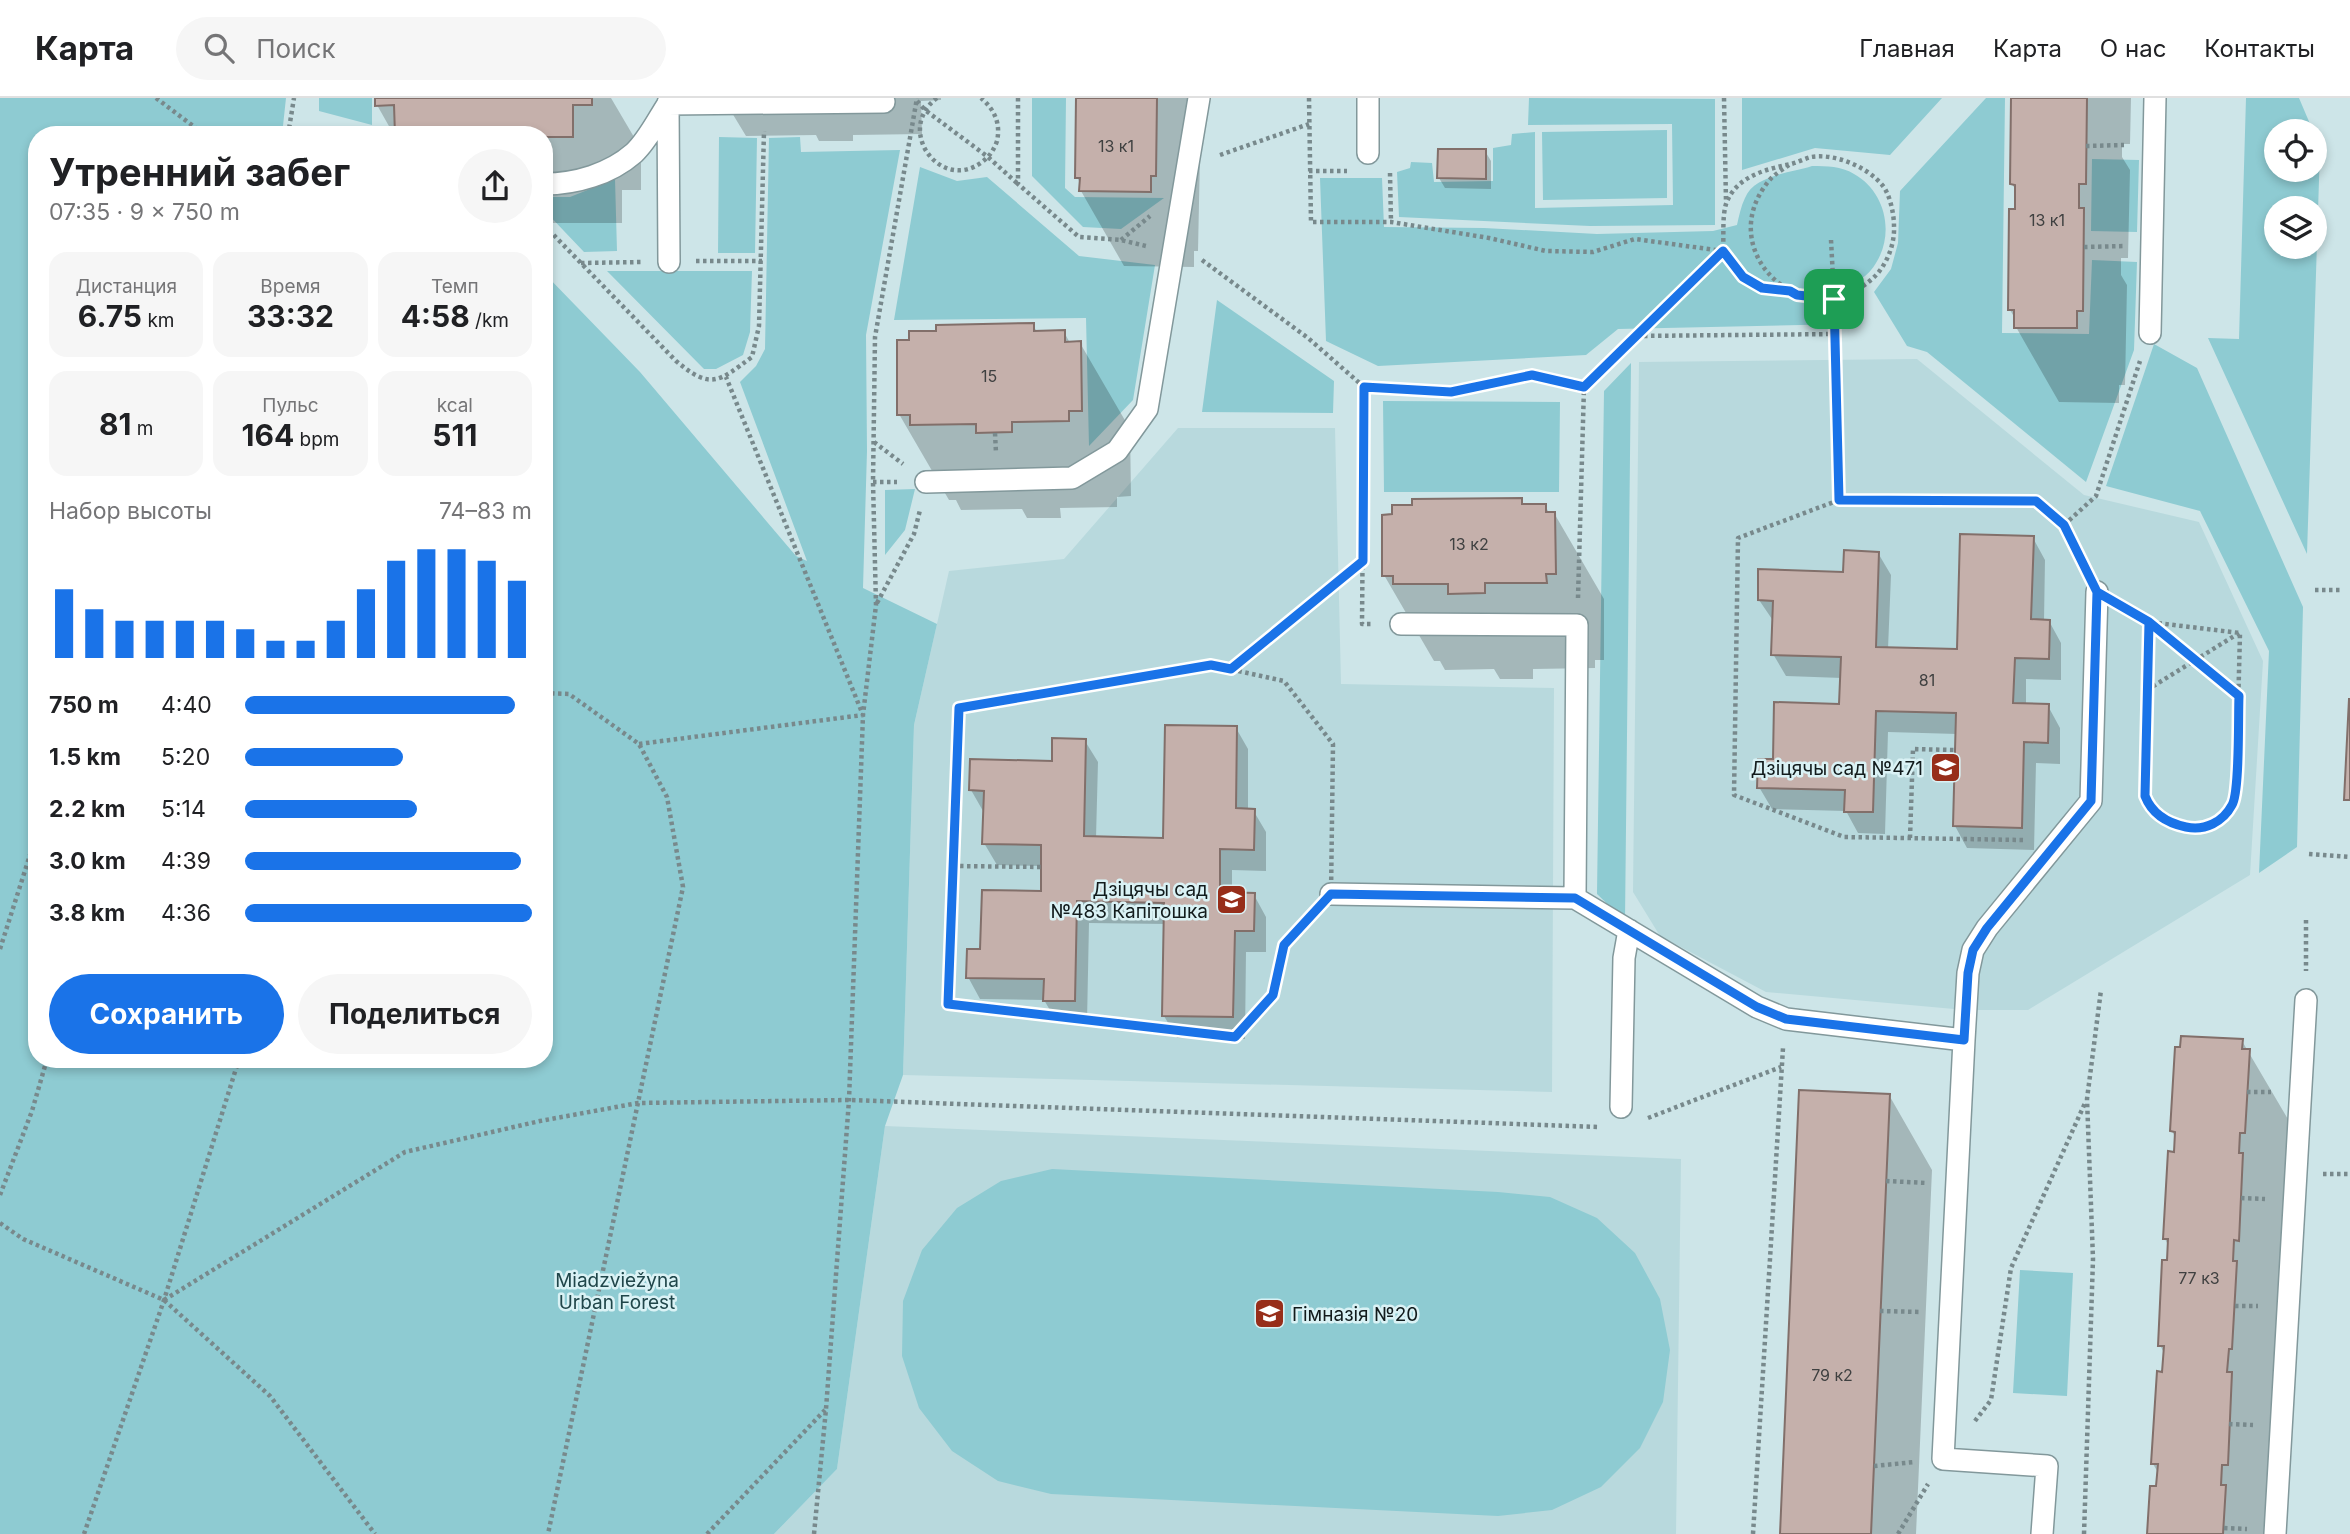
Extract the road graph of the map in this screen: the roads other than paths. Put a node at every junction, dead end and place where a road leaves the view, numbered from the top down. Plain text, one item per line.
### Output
1 (1199, 98) edge
2 (1368, 98) edge
3 (2155, 98) edge
4 (667, 101) edge
5 (884, 102) dead end
6 (1368, 153) dead end
7 (553, 184) edge
8 (669, 262) dead end
9 (2150, 333) road end
10 (926, 482) road end
11 (2097, 592) road end
12 (1401, 624) road end
13 (1331, 894) road end
14 (1575, 898) junction
15 (1629, 930) junction
16 (2306, 1000) road end
17 (1964, 1040) junction
18 (1621, 1107) dead end
19 (2042, 1534) edge
20 (2276, 1534) edge

1 - 10 lane
2 - 6 lane
3 - 9 lane
4 - 5 lane
4 - 7 lane
4 - 8 lane
11 - 17 lane
12 - 14 lane
13 - 14 lane
14 - 15 lane
15 - 17 lane
15 - 18 lane
16 - 20 lane
17 - 19 lane

